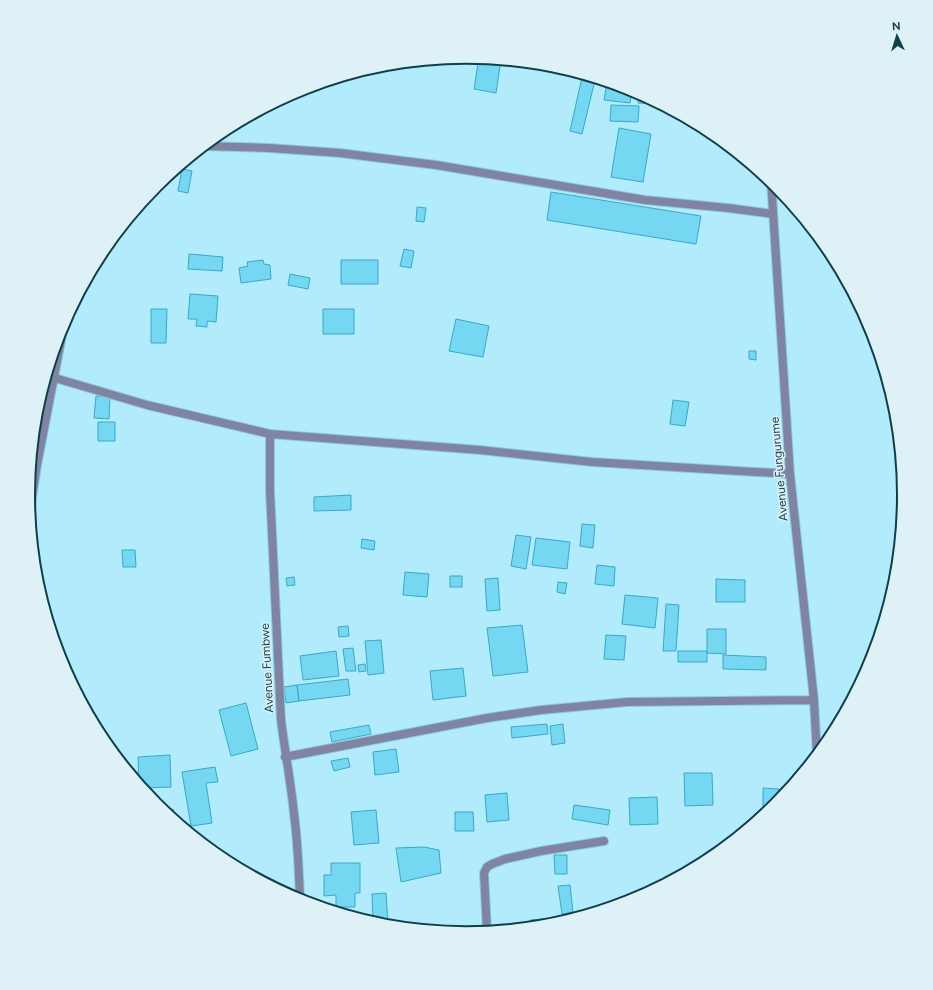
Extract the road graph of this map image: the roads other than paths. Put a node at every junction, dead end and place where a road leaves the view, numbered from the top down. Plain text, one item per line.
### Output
1 (213, 146) edge
2 (772, 190) edge
3 (773, 214) junction
4 (58, 355) edge
5 (54, 378) junction
6 (270, 434) junction
7 (38, 447) edge
8 (790, 474) junction
9 (814, 700) junction
10 (817, 747) edge
11 (285, 757) junction
12 (604, 841) dead end
13 (300, 893) edge
14 (487, 926) edge

1 - 3 street
2 - 3 street, Avenue Fungurume
3 - 8 street, Avenue Fungurume
4 - 5 street
5 - 6 street
5 - 7 street
6 - 8 street
6 - 11 street, Avenue Fumbwe
8 - 9 street, Avenue Fungurume
9 - 10 street, Avenue Fungurume
9 - 11 street
11 - 13 street, Avenue Fumbwe
12 - 14 street

